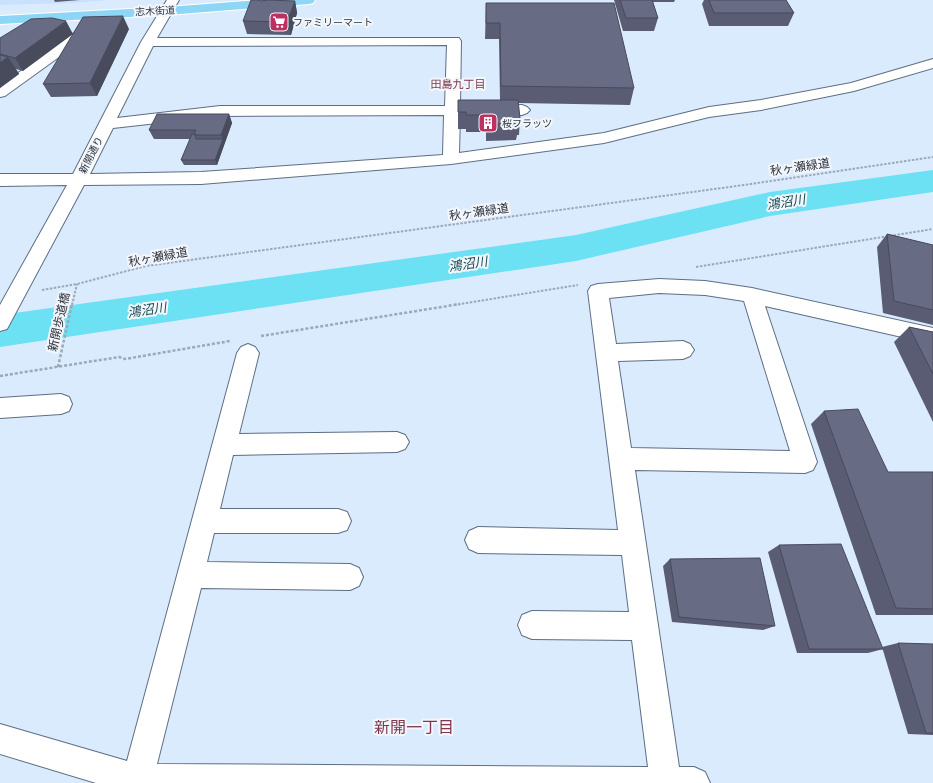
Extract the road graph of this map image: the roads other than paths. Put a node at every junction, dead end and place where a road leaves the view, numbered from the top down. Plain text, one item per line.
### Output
1 (309, 0) edge
2 (170, 5) edge
3 (109, 14) junction
4 (0, 20) edge
5 (148, 42) junction
6 (933, 63) edge
7 (0, 93) edge
8 (452, 110) junction
9 (522, 110) dead end
10 (107, 124) junction
11 (451, 159) junction
12 (79, 179) junction
13 (0, 180) edge
14 (752, 295) junction
15 (0, 323) edge
16 (933, 336) edge
17 (244, 343) road end
18 (683, 350) dead end
19 (606, 353) junction
20 (61, 404) dead end
21 (0, 408) edge
22 (397, 442) dead end
23 (225, 445) junction
24 (621, 459) junction
25 (338, 521) dead end
26 (205, 522) junction
27 (478, 540) dead end
28 (633, 542) junction
29 (191, 575) junction
30 (350, 577) dead end
31 (532, 625) dead end
32 (644, 626) junction
33 (0, 738) edge
34 (138, 781) edge
35 (666, 783) edge
36 (694, 783) edge

1 - 2 main road, 志木街道
2 - 3 main road, 志木街道
2 - 5 street, 新開通り
3 - 4 main road, 志木街道
3 - 7 street
5 - 8 street
5 - 10 street, 新開通り
6 - 11 street
8 - 9 street
8 - 10 street
8 - 11 street
10 - 12 street, 新開通り
11 - 12 street
12 - 13 street
12 - 15 street, 新開通り
14 - 16 street
14 - 19 street
14 - 24 street
17 - 23 street
18 - 19 street
19 - 24 street
20 - 21 street
22 - 23 street
23 - 26 street
24 - 28 street
25 - 26 street
26 - 29 street
27 - 28 street
28 - 32 street
29 - 30 street
29 - 34 street
31 - 32 street
32 - 35 street
33 - 34 street
34 - 35 street
35 - 36 street

